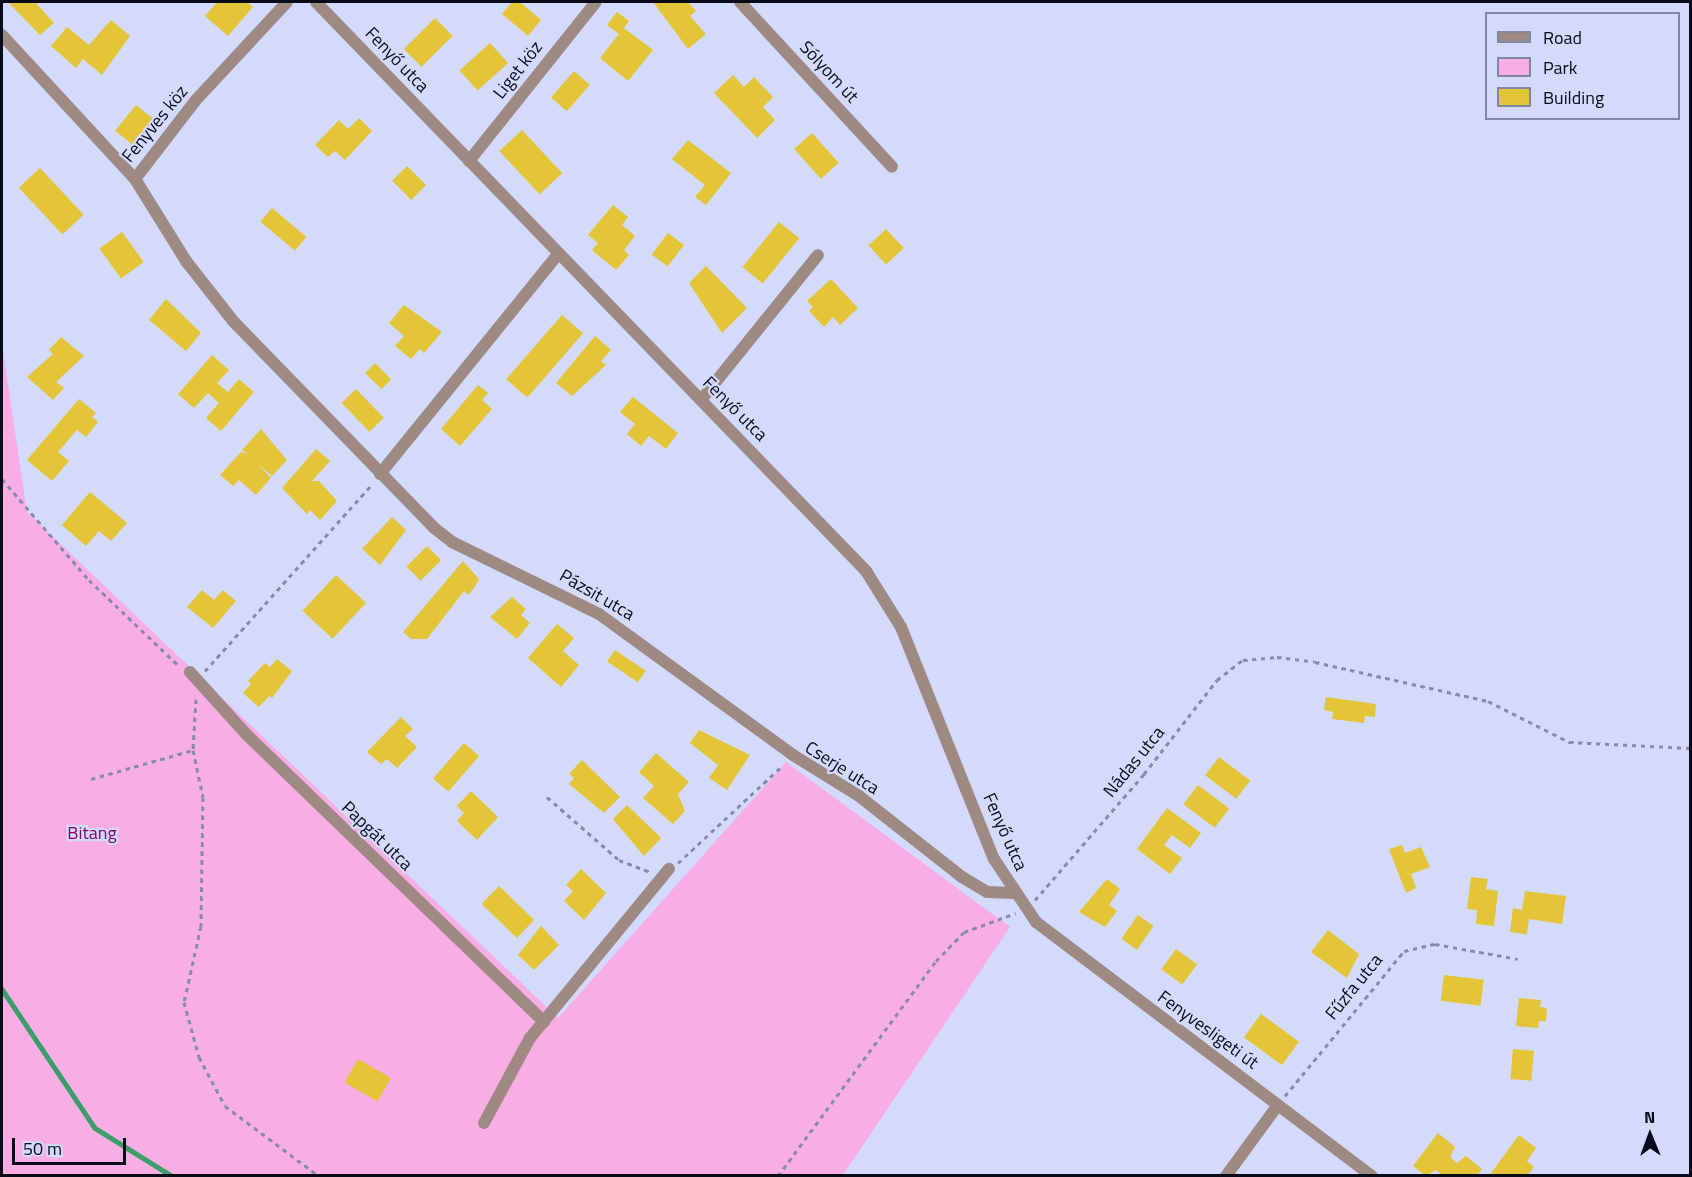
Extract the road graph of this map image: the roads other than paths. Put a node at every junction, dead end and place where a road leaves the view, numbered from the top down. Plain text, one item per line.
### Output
1 (286, 2) edge
2 (316, 2) edge
3 (596, 2) edge
4 (740, 2) edge
5 (2, 35) edge
6 (469, 161) junction
7 (892, 167) dead end
8 (135, 178) junction
9 (558, 254) junction
10 (818, 255) dead end
11 (701, 400) junction
12 (381, 474) junction
13 (193, 676) road end
14 (793, 755) joint
15 (669, 869) road end
16 (1013, 893) junction
17 (1026, 911) joint
18 (544, 1022) junction
19 (1278, 1104) junction
20 (484, 1123) dead end
21 (1226, 1176) edge
22 (1372, 1176) edge

1 - 8 street, Fenyves köz
2 - 6 street, Fenyő utca
3 - 6 street, Liget köz
4 - 7 street, Sólyom út
5 - 8 street, Fenyves köz
6 - 9 street, Fenyő utca
8 - 12 street, Pázsit utca
9 - 11 street, Fenyő utca
9 - 12 street
10 - 11 street
11 - 16 street, Fenyő utca
12 - 14 street, Pázsit utca
13 - 18 street, Papgát utca
14 - 16 street, Cserje utca
15 - 18 street
16 - 17 street, Fenyő utca
17 - 19 street, Fenyvesligeti út
18 - 20 street
19 - 21 street
19 - 22 street, Fenyvesligeti út

